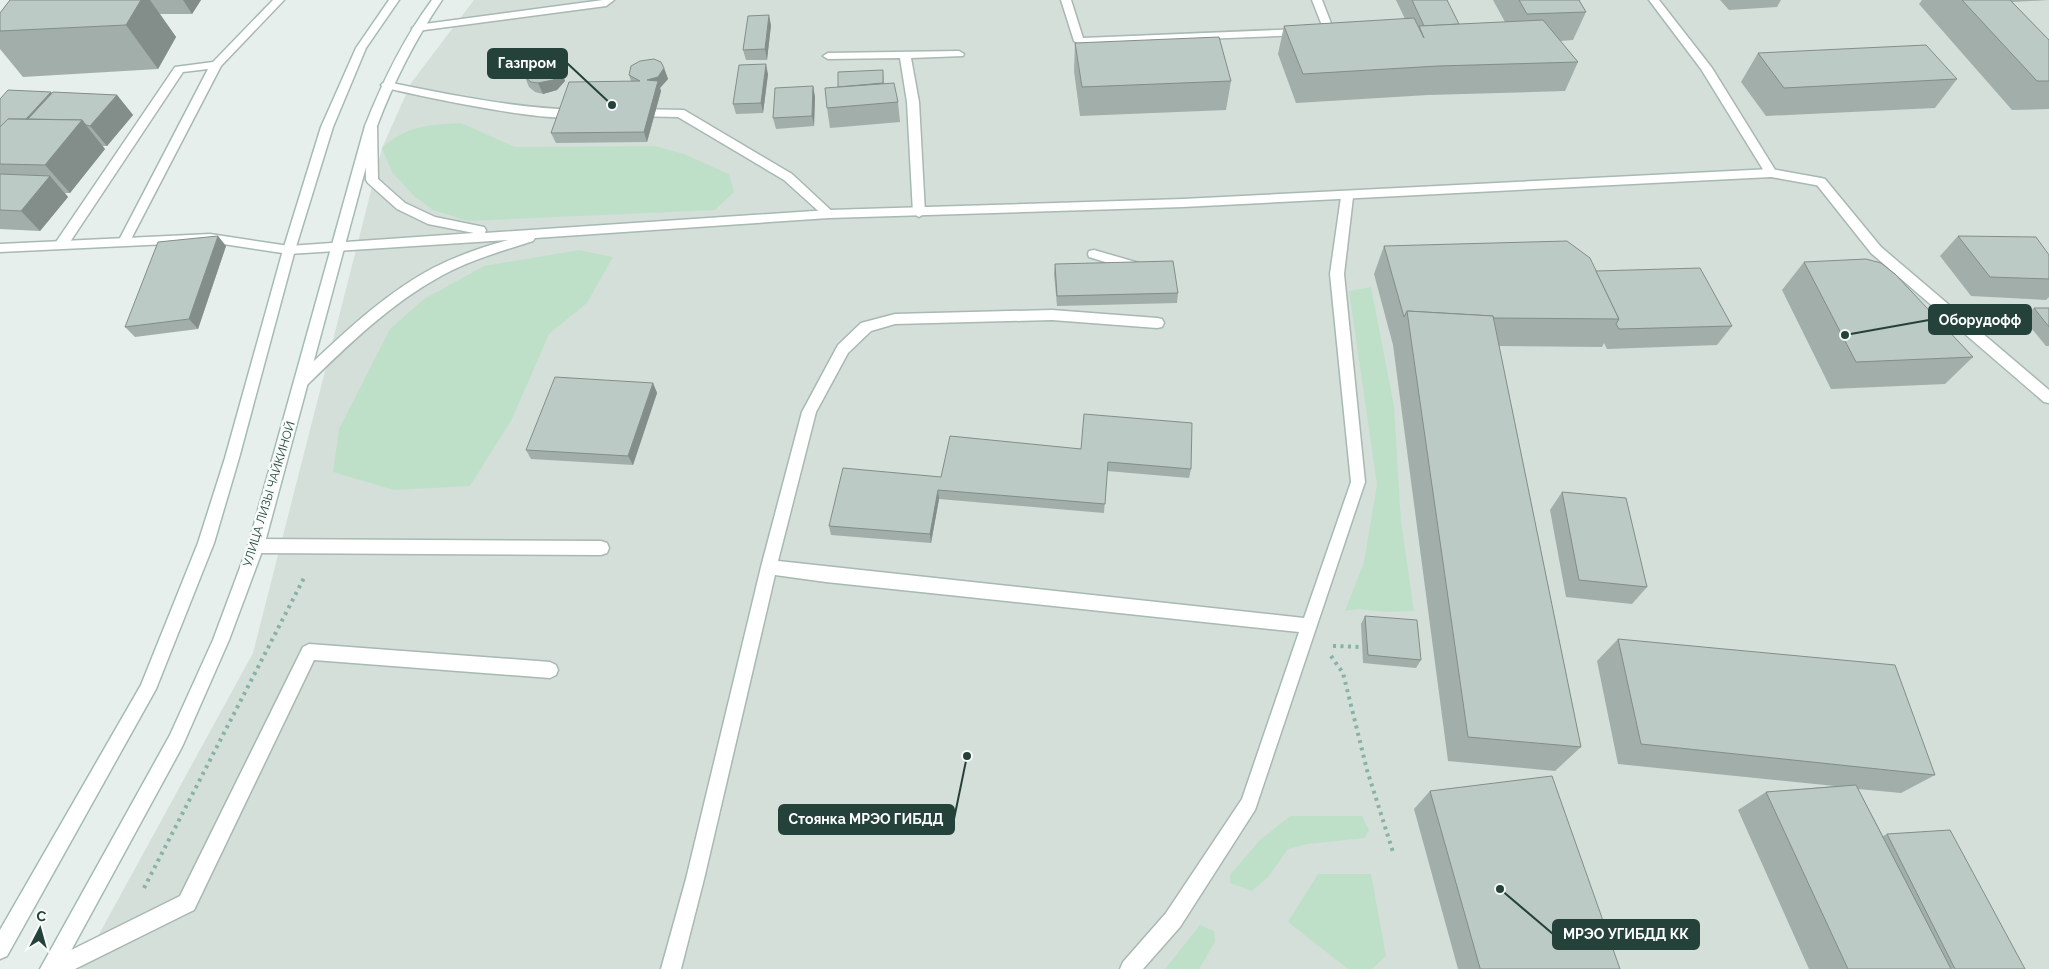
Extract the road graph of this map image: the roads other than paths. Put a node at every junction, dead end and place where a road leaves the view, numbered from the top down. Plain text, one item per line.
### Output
1 (279, 0) edge
2 (394, 0) edge
3 (437, 0) edge
4 (609, 0) edge
5 (1066, 0) edge
6 (1317, 0) edge
7 (1654, 0) edge
8 (417, 28) junction
9 (959, 54) dead end
10 (904, 55) junction
11 (828, 56) dead end
12 (216, 66) junction
13 (387, 84) junction
14 (587, 114) edge
15 (624, 114) edge
16 (371, 126) junction
17 (1771, 173) junction
18 (1347, 196) junction
19 (919, 212) junction
20 (829, 214) junction
21 (551, 231) junction
22 (124, 242) junction
23 (61, 246) junction
24 (339, 246) junction
25 (0, 248) edge
26 (289, 250) junction
27 (1094, 254) dead end
28 (1153, 272) edge
29 (1157, 323) dead end
30 (303, 380) junction
31 (2049, 398) edge
32 (256, 546) junction
33 (601, 548) dead end
34 (769, 567) junction
35 (1310, 626) junction
36 (550, 670) dead end
37 (0, 949) edge
38 (50, 969) edge
39 (54, 969) edge
40 (672, 969) edge
41 (1130, 969) edge

1 - 12 street
2 - 26 street
3 - 8 street, УЛИЦА ЛИЗЫ ЧАЙКИНОЙ
4 - 8 street
5 - 6 street
7 - 17 street
8 - 13 street, УЛИЦА ЛИЗЫ ЧАЙКИНОЙ
9 - 10 street
10 - 11 street
10 - 19 street
12 - 22 street
12 - 23 street
13 - 14 street
13 - 16 street, УЛИЦА ЛИЗЫ ЧАЙКИНОЙ
15 - 20 street
16 - 21 street
16 - 24 street, УЛИЦА ЛИЗЫ ЧАЙКИНОЙ
17 - 18 street
17 - 31 street
18 - 19 street
18 - 35 street
19 - 20 street
20 - 21 street
21 - 24 street
21 - 30 street
22 - 23 street
22 - 26 street
23 - 25 street
24 - 26 street
24 - 30 street, УЛИЦА ЛИЗЫ ЧАЙКИНОЙ
26 - 37 street
27 - 28 street
29 - 34 street
30 - 32 street, УЛИЦА ЛИЗЫ ЧАЙКИНОЙ
32 - 33 street
32 - 38 street, УЛИЦА ЛИЗЫ ЧАЙКИНОЙ
34 - 35 street
34 - 40 street
35 - 41 street
36 - 39 street

